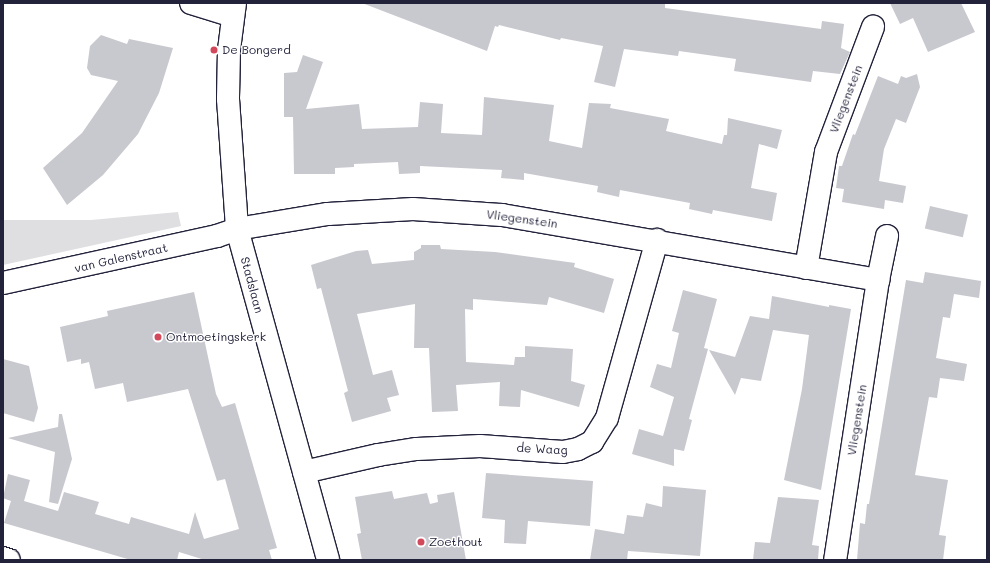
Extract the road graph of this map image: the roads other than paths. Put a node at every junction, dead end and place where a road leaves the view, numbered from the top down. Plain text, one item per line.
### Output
1 (191, 3) edge
2 (234, 10) edge
3 (874, 26) dead end
4 (237, 229) junction
5 (887, 236) dead end
6 (657, 240) junction
7 (806, 268) junction
8 (878, 280) junction
9 (3, 283) edge
10 (304, 472) junction
11 (3, 558) edge
12 (10, 560) edge
13 (328, 560) edge
14 (835, 560) edge

1 - 2 street
2 - 4 street, Stadslaan
3 - 7 street, Vliegenstein
4 - 6 street, Vliegenstein
4 - 9 street, van Galenstraat
4 - 10 street, Stadslaan
5 - 8 street, Vliegenstein
6 - 7 street, Vliegenstein
6 - 10 street, de Waag
7 - 8 street, Vliegenstein
8 - 14 street, Vliegenstein
10 - 13 street, Stadslaan
11 - 12 street

